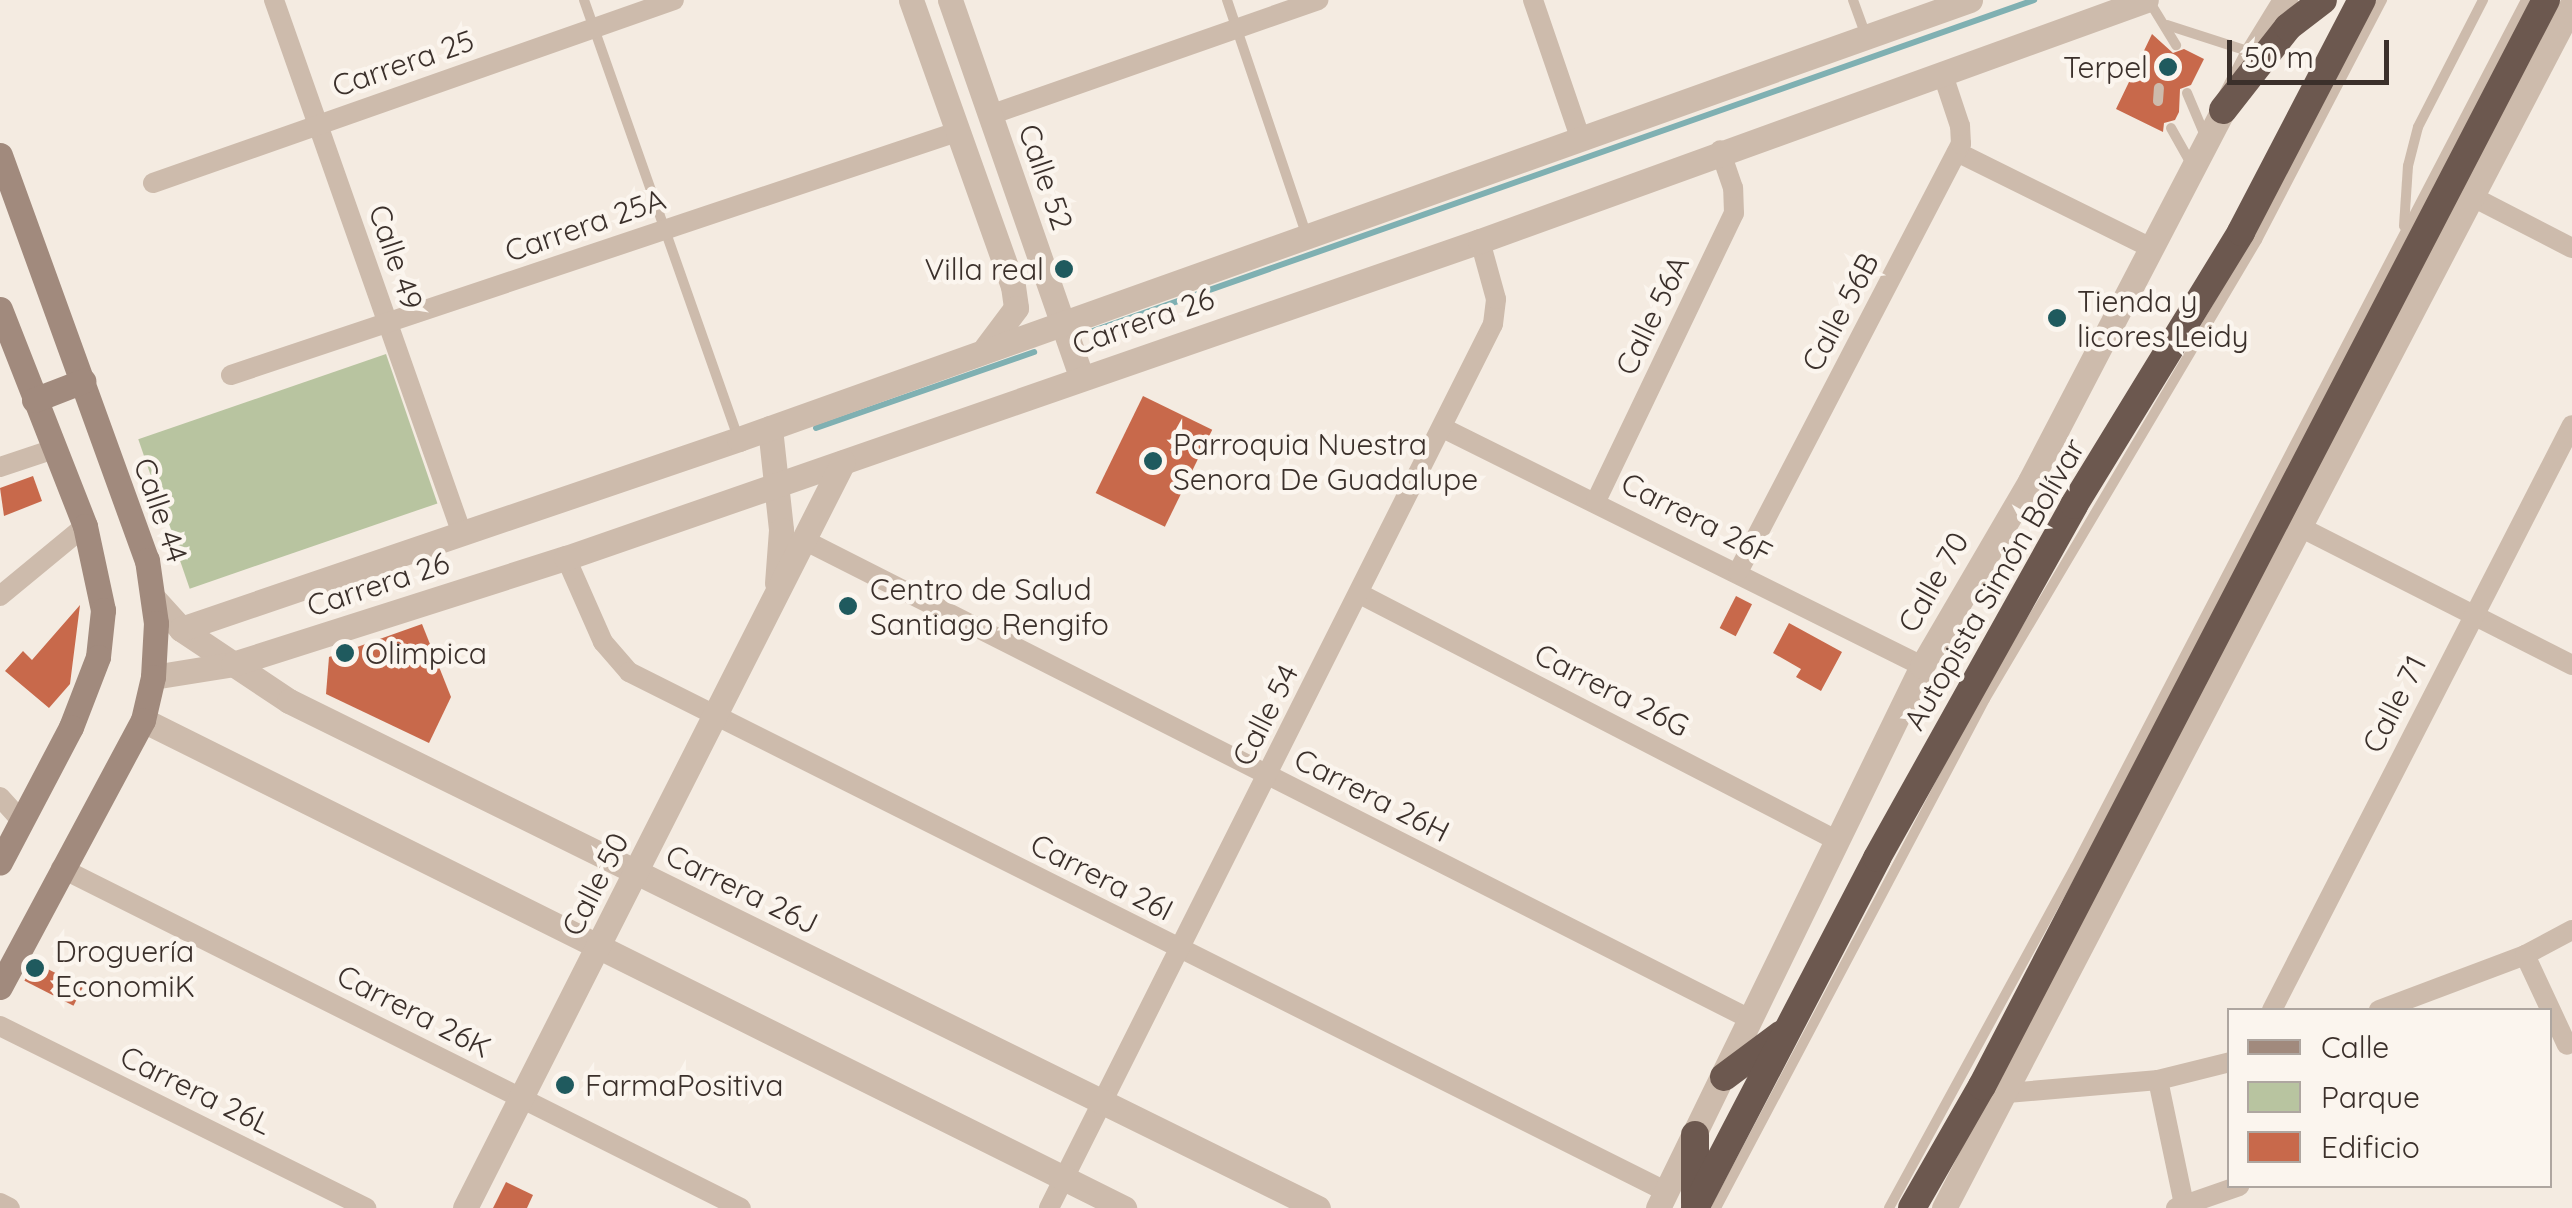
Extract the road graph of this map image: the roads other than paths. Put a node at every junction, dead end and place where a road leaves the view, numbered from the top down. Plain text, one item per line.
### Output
1 (274, 0) edge
2 (584, 0) edge
3 (674, 0) edge
4 (911, 0) edge
5 (950, 0) edge
6 (1227, 0) edge
7 (1318, 0) edge
8 (1533, 0) edge
9 (1853, 0) edge
10 (1970, 0) edge
11 (2148, 0) edge
12 (2285, 0) edge
13 (2322, 0) edge
14 (2362, 0) edge
15 (2382, 0) edge
16 (2483, 0) edge
17 (2526, 0) edge
18 (2546, 0) edge
19 (2572, 4) edge
20 (2167, 25) junction
21 (594, 28) junction
22 (1237, 28) junction
23 (1866, 36) junction
24 (2176, 46) dead end
25 (2252, 52) junction
26 (1942, 76) junction
27 (2159, 88) dead end
28 (2187, 93) dead end
29 (2158, 102) dead end
30 (2223, 110) junction
31 (990, 116) junction
32 (318, 125) junction
33 (2171, 128) dead end
34 (958, 132) junction
35 (1581, 140) junction
36 (2207, 140) junction
37 (1720, 150) junction
38 (1958, 152) junction
39 (0, 155) edge
40 (2193, 168) junction
41 (152, 182) dead end
42 (2473, 197) junction
43 (665, 230) junction
44 (2404, 232) junction
45 (1307, 238) junction
46 (1480, 241) junction
47 (2151, 248) junction
48 (2572, 248) edge
49 (0, 309) edge
50 (388, 322) junction
51 (1062, 322) junction
52 (986, 348) junction
53 (231, 375) dead end
54 (1081, 376) junction
55 (83, 381) junction
56 (34, 400) junction
57 (2572, 426) edge
58 (770, 428) junction
59 (1443, 428) junction
60 (739, 440) junction
61 (54, 449) junction
62 (2564, 458) edge
63 (843, 462) junction
64 (0, 466) edge
65 (778, 484) junction
66 (1596, 501) junction
67 (85, 526) junction
68 (2302, 528) junction
69 (462, 534) junction
70 (806, 540) junction
71 (566, 558) junction
72 (1738, 572) junction
73 (777, 587) junction
74 (1360, 594) junction
75 (0, 596) edge
76 (155, 600) junction
77 (2472, 615) junction
78 (181, 628) junction
79 (234, 664) junction
80 (2572, 665) edge
81 (1922, 666) junction
82 (152, 676) junction
83 (718, 716) junction
84 (143, 720) junction
85 (1268, 776) junction
86 (0, 797) edge
87 (21, 820) junction
88 (1836, 840) junction
89 (0, 862) edge
90 (60, 868) junction
91 (637, 874) junction
92 (2100, 879) junction
93 (2572, 930) edge
94 (599, 947) junction
95 (1180, 950) junction
96 (2525, 956) junction
97 (0, 988) edge
98 (2273, 1008) edge
99 (2384, 1008) edge
100 (2547, 1008) edge
101 (1752, 1020) junction
102 (2552, 1021) edge
103 (0, 1026) edge
104 (1787, 1030) junction
105 (2563, 1047) edge
106 (2227, 1063) edge
107 (1724, 1077) junction
108 (2158, 1080) junction
109 (2008, 1093) junction
110 (522, 1098) junction
111 (1102, 1102) junction
112 (1695, 1135) junction
113 (1064, 1179) junction
114 (2233, 1188) edge
115 (1663, 1200) edge
116 (0, 1202) edge
117 (2180, 1206) edge
118 (10, 1208) edge
119 (366, 1208) edge
120 (465, 1208) edge
121 (741, 1208) edge
122 (1049, 1208) edge
123 (1124, 1208) edge
124 (1318, 1208) edge
125 (1695, 1208) edge
126 (1716, 1208) edge
127 (1890, 1208) edge
128 (1912, 1208) edge
129 (1944, 1208) edge

1 - 32 street, Calle 49
2 - 21 lane
3 - 21 street, Carrera 25
4 - 34 street
5 - 31 street, Calle 52
6 - 22 lane
7 - 22 street
8 - 35 street
9 - 23 lane
10 - 23 street, Carrera 26
11 - 20 lane
11 - 26 street, Carrera 26
12 - 25 street, Calle 70
13 - 30 highway
14 - 104 highway, Autopista Simón Bolívar
15 - 126 lane
16 - 44 lane
17 - 44 lane
18 - 92 highway
19 - 42 street
20 - 24 lane
20 - 25 lane
21 - 32 street, Carrera 25
21 - 43 lane
22 - 31 street
22 - 45 lane
23 - 35 street, Carrera 26
25 - 30 street, Calle 70
26 - 37 street, Carrera 26
26 - 38 street
27 - 29 lane
28 - 36 lane
30 - 36 street, Calle 70
31 - 51 street, Calle 52
32 - 41 street, Carrera 25
32 - 50 street, Calle 49
33 - 40 lane
34 - 43 street, Carrera 25A
34 - 52 street
35 - 45 street, Carrera 26
36 - 40 street, Calle 70
37 - 46 street, Carrera 26
37 - 66 street, Calle 56A
38 - 47 street
38 - 72 street, Calle 56B
39 - 55 main road, Calle 44
40 - 47 street, Calle 70
42 - 48 street
42 - 68 street
43 - 50 street, Carrera 25A
43 - 60 lane
44 - 127 lane
45 - 51 street, Carrera 26
46 - 54 street, Carrera 26
46 - 59 street, Calle 54
47 - 81 street, Calle 70
49 - 56 main road
50 - 53 street, Carrera 25A
50 - 69 street, Calle 49
51 - 52 street, Carrera 26
51 - 54 street, Calle 52
52 - 58 street, Carrera 26
54 - 63 street, Carrera 26
55 - 56 main road
55 - 76 main road, Calle 44
56 - 61 main road
57 - 62 street, Calle 71
58 - 60 street, Carrera 26
58 - 65 street, Calle 50
59 - 66 street, Carrera 26F
59 - 74 street, Calle 54
60 - 69 street, Carrera 26
61 - 64 street
61 - 67 main road
62 - 77 street, Calle 71
63 - 65 street, Carrera 26
63 - 70 street, Calle 50
65 - 71 street, Carrera 26
65 - 73 street, Calle 50
66 - 72 street, Carrera 26F
67 - 75 street
67 - 87 main road
68 - 77 street
68 - 92 street
69 - 78 street, Carrera 26
70 - 73 street, Calle 50
70 - 85 street, Carrera 26H
71 - 79 street, Carrera 26
71 - 83 street, Carrera 26I
72 - 81 street, Carrera 26F
73 - 83 street, Calle 50
74 - 85 street, Calle 54
74 - 88 street, Carrera 26G
76 - 78 street, Carrera 26J
76 - 82 main road, Calle 44
77 - 80 street
77 - 98 street, Calle 71
78 - 79 street, Carrera 26J
79 - 82 street, Carrera 26
79 - 91 street, Carrera 26J
81 - 88 street, Calle 70
82 - 84 main road, Calle 44
83 - 91 street, Calle 50
83 - 95 street, Carrera 26I
84 - 90 main road, Calle 44
84 - 94 street
85 - 95 street, Calle 54
85 - 101 street, Carrera 26H
86 - 87 street
87 - 89 main road
88 - 101 street, Calle 70
90 - 97 main road, Calle 44
90 - 110 street, Carrera 26K
91 - 94 street, Calle 50
91 - 111 street, Carrera 26J
92 - 109 street
92 - 128 highway
93 - 96 street
94 - 110 street, Calle 50
94 - 113 street
95 - 111 street, Calle 54
95 - 115 street, Carrera 26I
96 - 99 street
96 - 100 street
101 - 107 street, Calle 70
102 - 105 street
103 - 119 street, Carrera 26L
104 - 107 highway
104 - 125 highway, Autopista Simón Bolívar
106 - 108 street
107 - 112 street, Calle 70
108 - 109 street
108 - 117 street
109 - 129 street
110 - 120 street, Calle 50
110 - 121 street, Carrera 26K
111 - 113 street, Calle 54
111 - 124 street, Carrera 26J
112 - 115 street, Calle 70
112 - 125 highway
113 - 122 street, Calle 54
113 - 123 street
114 - 117 street
116 - 118 street

